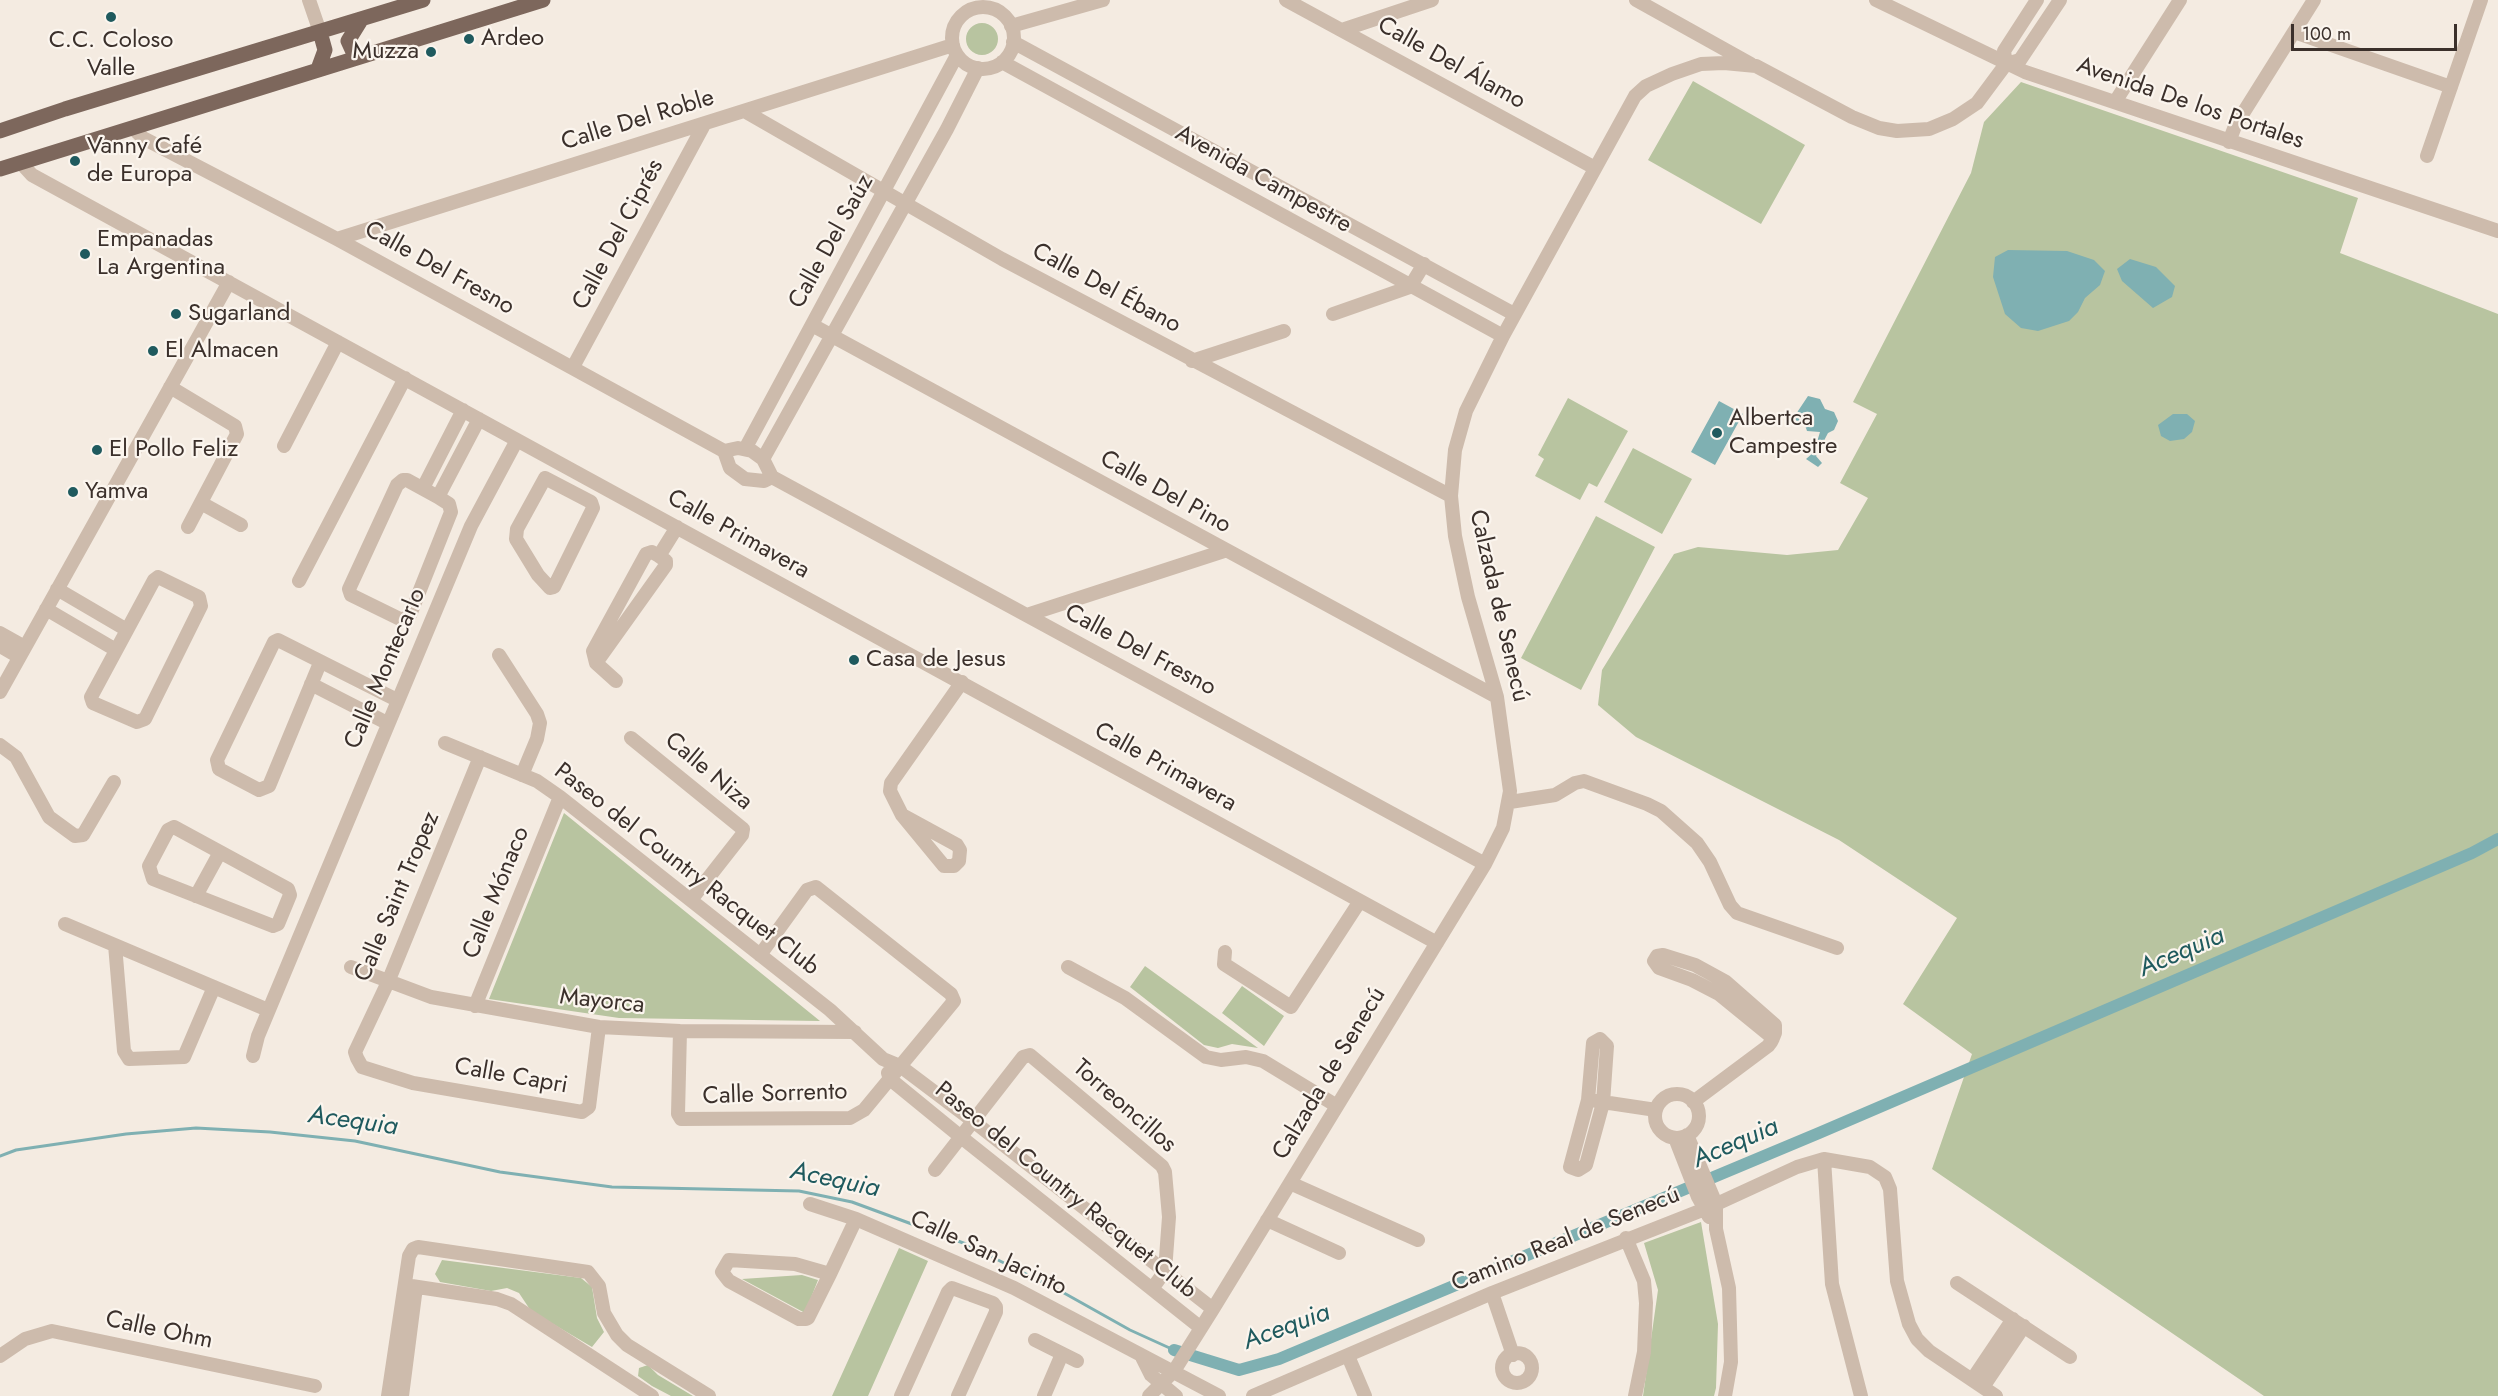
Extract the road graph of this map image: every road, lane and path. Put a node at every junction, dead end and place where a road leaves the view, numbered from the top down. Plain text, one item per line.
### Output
1 (309, 0) edge
2 (423, 0) edge
3 (543, 0) edge
4 (1103, 0) edge
5 (1286, 0) edge
6 (1432, 0) edge
7 (1636, 0) edge
8 (1876, 0) edge
9 (1910, 0) edge
10 (2037, 0) edge
11 (2060, 0) edge
12 (2180, 0) edge
13 (2314, 0) edge
14 (2481, 0) edge
15 (980, 3) edge
16 (961, 7) edge
17 (1902, 13) junction
18 (361, 20) junction
19 (1011, 26) junction
20 (1342, 30) junction
21 (320, 32) junction
22 (2294, 32) junction
23 (1013, 42) junction
24 (955, 50) junction
25 (362, 56) junction
26 (1002, 62) junction
27 (2006, 63) junction
28 (1756, 66) junction
29 (978, 68) junction
30 (318, 69) junction
31 (1078, 78) junction
32 (2451, 87) junction
33 (1066, 98) junction
34 (2115, 102) junction
35 (746, 112) junction
36 (705, 123) junction
37 (133, 128) junction
38 (0, 131) edge
39 (2229, 142) junction
40 (1214, 151) junction
41 (2427, 156) dead end
42 (21, 163) junction
43 (1595, 168) junction
44 (0, 169) edge
45 (1203, 172) junction
46 (885, 192) junction
47 (906, 204) junction
48 (2498, 231) edge
49 (337, 239) junction
50 (1383, 242) junction
51 (1368, 264) junction
52 (1424, 264) junction
53 (228, 282) junction
54 (1410, 287) junction
55 (1333, 314) dead end
56 (1514, 314) junction
57 (812, 325) junction
58 (1284, 331) dead end
59 (832, 336) junction
60 (1503, 336) junction
61 (338, 342) junction
62 (1192, 362) junction
63 (573, 368) junction
64 (405, 378) junction
65 (170, 387) junction
66 (464, 410) junction
67 (479, 419) junction
68 (517, 440) junction
69 (284, 446) dead end
70 (745, 449) junction
71 (724, 451) junction
72 (763, 459) junction
73 (578, 473) junction
74 (772, 477) junction
75 (423, 488) junction
76 (569, 490) junction
77 (1451, 496) junction
78 (438, 497) junction
79 (201, 504) junction
80 (241, 525) dead end
81 (188, 526) dead end
82 (677, 527) junction
83 (1224, 551) junction
84 (659, 556) junction
85 (299, 581) dead end
86 (57, 589) junction
87 (46, 609) junction
88 (1027, 615) junction
89 (127, 630) junction
90 (0, 633) edge
91 (0, 646) edge
92 (116, 650) junction
93 (22, 652) junction
94 (499, 655) dead end
95 (320, 663) junction
96 (596, 663) junction
97 (351, 678) junction
98 (616, 681) dead end
99 (962, 682) junction
100 (311, 684) junction
101 (0, 692) edge
102 (1497, 697) junction
103 (341, 699) junction
104 (397, 700) junction
105 (387, 723) junction
106 (631, 738) dead end
107 (445, 743) dead end
108 (0, 745) edge
109 (480, 758) junction
110 (522, 775) junction
111 (114, 782) dead end
112 (560, 797) junction
113 (1510, 802) junction
114 (902, 815) dead end
115 (219, 854) junction
116 (1485, 864) junction
117 (196, 896) junction
118 (691, 900) junction
119 (1360, 901) junction
120 (284, 910) junction
121 (306, 920) junction
122 (65, 924) dead end
123 (1437, 943) junction
124 (115, 945) junction
125 (1837, 948) dead end
126 (1225, 952) dead end
127 (760, 955) junction
128 (1068, 967) dead end
129 (351, 968) dead end
130 (388, 982) junction
131 (214, 987) junction
132 (1722, 988) dead end
133 (475, 1006) junction
134 (268, 1010) junction
135 (599, 1027) junction
136 (680, 1031) junction
137 (855, 1032) junction
138 (356, 1052) joint
139 (253, 1056) dead end
140 (883, 1059) junction
141 (900, 1066) junction
142 (890, 1079) junction
143 (1588, 1100) junction
144 (1693, 1102) junction
145 (1603, 1103) junction
146 (1337, 1106) junction
147 (1656, 1110) junction
148 (973, 1121) junction
149 (1681, 1136) junction
150 (961, 1137) junction
151 (1824, 1159) junction
152 (934, 1170) dead end
153 (1290, 1183) junction
154 (1707, 1200) junction
155 (810, 1204) dead end
156 (856, 1219) junction
157 (1267, 1220) junction
158 (1626, 1238) junction
159 (1418, 1240) dead end
160 (1339, 1253) dead end
161 (1165, 1271) junction
162 (830, 1274) junction
163 (989, 1277) junction
164 (1957, 1282) dead end
165 (411, 1286) junction
166 (1152, 1289) junction
167 (1492, 1293) junction
168 (980, 1298) junction
169 (1213, 1309) junction
170 (2018, 1323) junction
171 (1201, 1328) junction
172 (1035, 1340) dead end
173 (627, 1345) junction
174 (1062, 1354) junction
175 (1513, 1355) dead end
176 (0, 1356) edge
177 (1348, 1356) junction
178 (1142, 1357) junction
179 (2070, 1357) dead end
180 (1077, 1362) dead end
181 (611, 1367) junction
182 (1174, 1371) junction
183 (397, 1379) junction
184 (1978, 1383) junction
185 (1161, 1384) junction
186 (315, 1386) dead end
187 (388, 1396) edge
188 (402, 1396) edge
189 (652, 1396) edge
190 (709, 1396) edge
191 (901, 1396) edge
192 (958, 1396) edge
193 (1044, 1396) edge
194 (1149, 1396) edge
195 (1176, 1396) edge
196 (1219, 1396) edge
197 (1253, 1396) edge
198 (1365, 1396) edge
199 (1635, 1396) edge
200 (1725, 1396) edge
201 (1861, 1396) edge
202 (1996, 1396) edge

1 - 21 street
2 - 18 main road
3 - 25 main road
4 - 19 street
5 - 20 street, Calle Del Álamo
6 - 20 street
7 - 28 street
8 - 17 street, Avenida De los Portales
9 - 17 street
10 - 27 street
11 - 27 street
12 - 34 street
13 - 22 street
14 - 32 street
15 - 16 street
15 - 19 street
16 - 24 street
17 - 27 street, Avenida De los Portales
18 - 21 main road
18 - 25 main road
19 - 23 street
20 - 43 street, Calle Del Álamo
21 - 30 main road
21 - 38 main road
22 - 32 street
22 - 39 street
23 - 26 street
23 - 31 street, Avenida Campestre
24 - 29 street
24 - 35 street, Calle Del Roble
24 - 46 street, Calle Del Saúz
25 - 30 main road
26 - 29 street
26 - 33 street, Avenida Campestre
27 - 28 street, Calzada de Senecú
27 - 34 street, Avenida De los Portales
28 - 43 street, Calzada de Senecú
29 - 47 street, Calle Del Saúz
30 - 37 main road
31 - 33 street
31 - 40 street, Avenida Campestre
32 - 41 street
33 - 45 street, Avenida Campestre
34 - 39 street, Avenida De los Portales
35 - 36 street, Calle Del Roble
35 - 46 street, Calle Del Ébano
36 - 49 street, Calle Del Roble
36 - 63 street, Calle Del Ciprés
37 - 42 main road
37 - 49 street, Calle Del Fresno
39 - 48 street, Avenida De los Portales
40 - 45 street
40 - 50 street, Avenida Campestre
42 - 44 main road
42 - 53 street, Calle Primavera
43 - 56 street, Calzada de Senecú
45 - 51 street, Avenida Campestre
46 - 47 street, Calle Del Ébano
46 - 57 street, Calle Del Saúz
47 - 59 street, Calle Del Saúz
47 - 62 street, Calle Del Ébano
49 - 63 street, Calle Del Fresno
50 - 51 street
50 - 52 street, Avenida Campestre
51 - 54 street, Avenida Campestre
52 - 54 street
52 - 56 street, Avenida Campestre
53 - 61 street, Calle Primavera
53 - 65 street
54 - 55 street
54 - 60 street, Avenida Campestre
56 - 60 street, Calzada de Senecú
57 - 59 street, Calle Del Pino
57 - 70 street, Calle Del Saúz
58 - 62 street
59 - 72 street, Calle Del Saúz
59 - 83 street, Calle Del Pino
60 - 77 street, Calzada de Senecú
61 - 64 street, Calle Primavera
61 - 69 street
62 - 77 street, Calle Del Ébano
63 - 71 street, Calle Del Fresno
64 - 66 street, Calle Primavera
64 - 85 street
65 - 79 street
65 - 86 street
66 - 67 street, Calle Primavera
66 - 75 street
67 - 68 street, Calle Primavera
67 - 78 street
68 - 73 street, Calle Primavera
68 - 104 street, Calle Montecarlo
70 - 71 street
70 - 72 street
71 - 74 street, Calle Del Fresno
72 - 74 street
73 - 76 street
73 - 82 street, Calle Primavera
74 - 88 street, Calle Del Fresno
75 - 78 street
75 - 78 street
76 - 76 street
77 - 102 street, Calzada de Senecú
79 - 80 street
79 - 81 street
82 - 84 street
82 - 99 street, Calle Primavera
83 - 88 street
83 - 102 street, Calle Del Pino
84 - 96 street
84 - 96 street
86 - 87 street
86 - 89 street
87 - 92 street
87 - 93 street
88 - 116 street, Calle Del Fresno
89 - 92 street
89 - 92 street
90 - 93 street
91 - 93 street
93 - 101 street
94 - 110 street
95 - 97 street
95 - 100 street
95 - 100 street
96 - 98 street
97 - 103 street
97 - 104 street
99 - 114 street
99 - 119 street, Calle Primavera
100 - 103 street
102 - 113 street, Calzada de Senecú
103 - 105 street
104 - 105 street, Calle Montecarlo
105 - 121 street, Calle Montecarlo
106 - 118 street, Calle Niza
107 - 109 street, Paseo del Country Racquet Club
108 - 111 street
109 - 110 street, Paseo del Country Racquet Club
109 - 130 street, Calle Saint Tropez
110 - 112 street, Paseo del Country Racquet Club
112 - 118 street, Paseo del Country Racquet Club
112 - 133 street, Calle Mónaco
113 - 116 street, Calzada de Senecú
113 - 125 street
115 - 117 street
115 - 117 street
115 - 120 street
116 - 123 street, Calzada de Senecú
117 - 120 street
118 - 127 street, Paseo del Country Racquet Club
119 - 123 street, Calle Primavera
119 - 126 street
120 - 121 street
121 - 134 street, Calle Montecarlo
122 - 124 street
123 - 146 street, Calzada de Senecú
124 - 131 street
124 - 131 street
127 - 137 street, Paseo del Country Racquet Club
127 - 141 street, Calle Sorrento
128 - 146 street
129 - 130 street, Mayorca
130 - 133 street, Mayorca
130 - 138 street, Calle Saint Tropez
131 - 134 street
132 - 144 street
133 - 135 street, Mayorca
134 - 139 street, Calle Montecarlo
135 - 136 street, Mayorca
135 - 138 street, Calle Capri
136 - 137 street, Mayorca
136 - 142 street, Calle Sorrento
137 - 140 street, Paseo del Country Racquet Club
140 - 141 street, Paseo del Country Racquet Club
140 - 142 street, Paseo del Country Racquet Club
141 - 142 street, Calle Sorrento
141 - 148 street, Paseo del Country Racquet Club
142 - 150 street, Paseo del Country Racquet Club
143 - 145 street
143 - 145 street
143 - 145 street
144 - 147 street
144 - 149 street
145 - 147 street
146 - 153 street, Calzada de Senecú
147 - 149 street
148 - 150 street
148 - 161 street, Paseo del Country Racquet Club
148 - 161 street, Torreoncillos
149 - 154 street
150 - 152 street
150 - 166 street, Paseo del Country Racquet Club
151 - 154 street, Camino Real de Senecú
151 - 184 street, Camino Real de Senecú
151 - 201 street
153 - 157 street, Calzada de Senecú
153 - 159 street
154 - 158 street, Camino Real de Senecú
154 - 200 street
155 - 156 street, Calle San Jacinto
156 - 162 street
156 - 163 street, Calle San Jacinto
157 - 160 street
157 - 169 street, Calzada de Senecú
158 - 167 street, Camino Real de Senecú
158 - 199 street
161 - 166 street
161 - 169 street, Paseo del Country Racquet Club
162 - 162 street
163 - 168 street
163 - 178 street, Calle San Jacinto
164 - 170 street
165 - 173 street
165 - 181 street
165 - 183 street
166 - 171 street, Paseo del Country Racquet Club
167 - 175 street
167 - 177 street, Camino Real de Senecú
168 - 191 street
168 - 192 street
169 - 171 street, Calzada de Senecú
170 - 179 street
170 - 184 street
171 - 182 street, Calzada de Senecú
172 - 174 street
173 - 181 street
173 - 190 street
174 - 180 street
174 - 193 street
176 - 186 street, Calle Ohm
177 - 197 street, Camino Real de Senecú
177 - 198 street
178 - 182 street, Calle San Jacinto
178 - 185 street, Calle San Jacinto
181 - 189 street
182 - 185 street, Calzada de Senecú
182 - 196 street, Calle San Jacinto
183 - 187 street
183 - 188 street
184 - 202 street, Camino Real de Senecú
185 - 194 street, Calzada de Senecú
185 - 195 street, Calle San Jacinto

